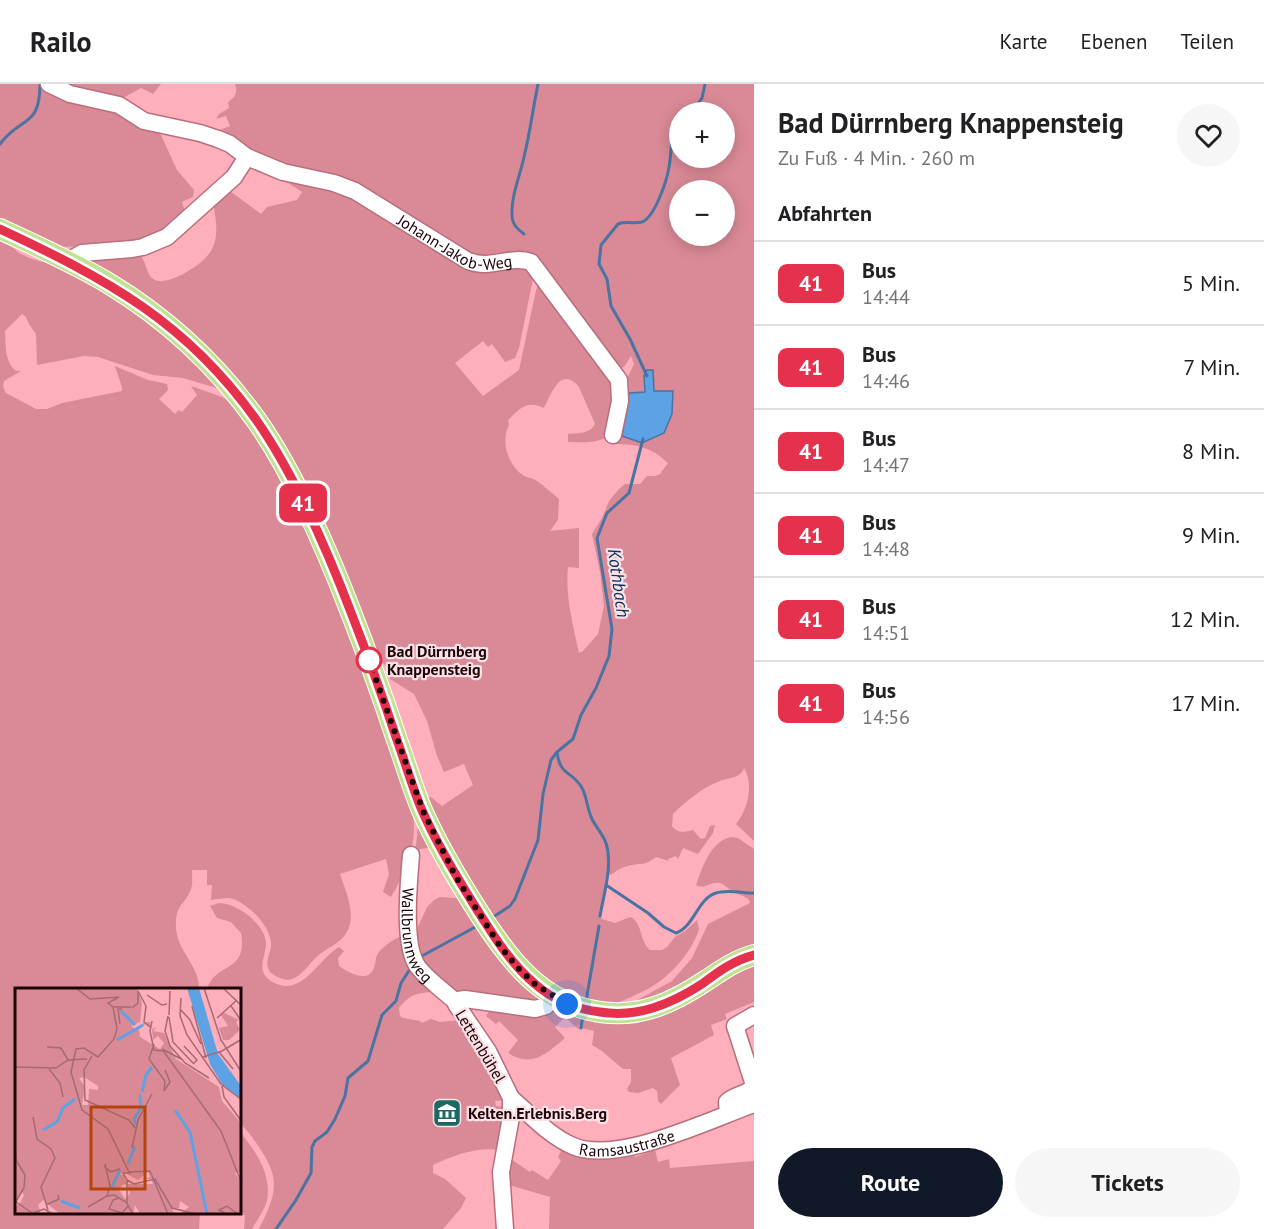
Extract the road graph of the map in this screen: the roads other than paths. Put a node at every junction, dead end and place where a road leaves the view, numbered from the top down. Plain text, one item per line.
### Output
1 (49, 84) edge
2 (247, 157) junction
3 (0, 229) edge
4 (71, 263) junction
5 (613, 435) dead end
6 (411, 855) dead end
7 (754, 955) edge
8 (554, 997) junction
9 (456, 1002) junction
10 (754, 1015) edge
11 (511, 1098) junction
12 (754, 1104) edge
13 (728, 1113) junction
14 (531, 1115) junction
15 (511, 1117) junction
16 (505, 1229) edge

1 - 2 street, Johann-Jakob-Weg
2 - 4 street
2 - 5 street, Johann-Jakob-Weg
3 - 4 main road
4 - 8 main road
6 - 9 street, Wallbrunnweg
7 - 8 main road
8 - 9 street, Lettenbühel
9 - 11 street, Lettenbühel
10 - 13 street
11 - 14 street, Ramsaustraße
11 - 15 street, Lettenbühel
12 - 13 street, Ramsaustraße
13 - 14 street, Ramsaustraße
14 - 15 street
15 - 16 street, Lettenbühel

